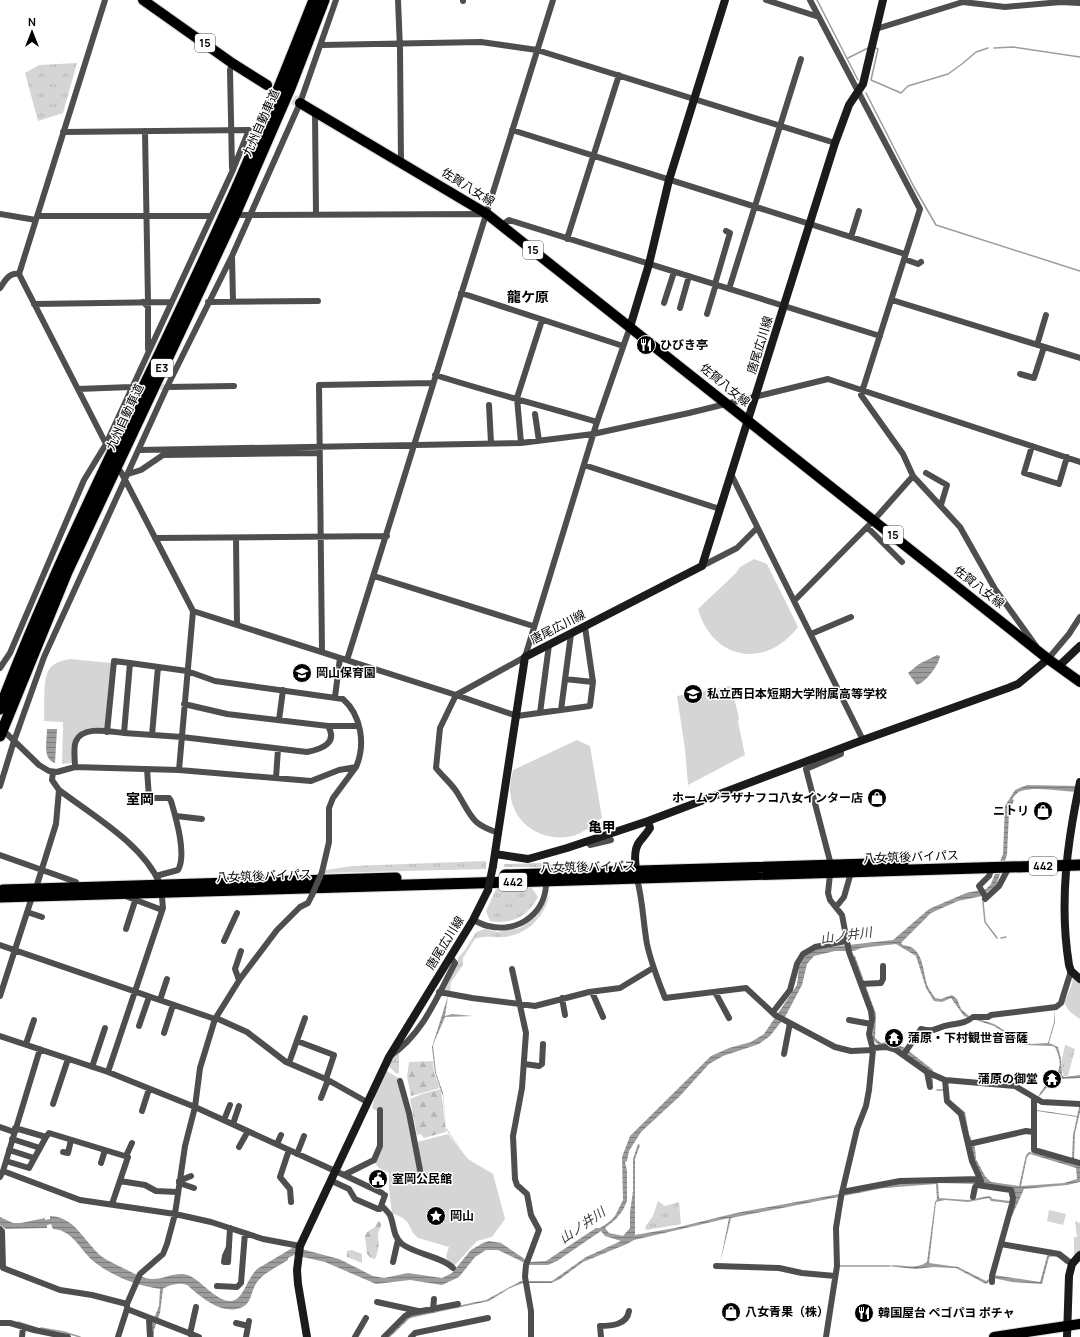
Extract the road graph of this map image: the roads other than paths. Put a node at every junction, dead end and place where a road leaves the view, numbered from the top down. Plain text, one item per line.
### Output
1 (105, 0) edge
2 (143, 0) edge
3 (314, 0) edge
4 (324, 0) edge
5 (336, 0) edge
6 (398, 0) edge
7 (553, 0) edge
8 (725, 0) edge
9 (766, 0) edge
10 (810, 0) edge
11 (883, 0) edge
12 (1080, 3) edge
13 (819, 17) junction
14 (876, 29) junction
15 (322, 44) junction
16 (399, 44) junction
17 (537, 50) junction
18 (801, 58) dead end
19 (232, 63) junction
20 (619, 75) junction
21 (267, 85) tunnel mouth
22 (858, 92) junction
23 (695, 100) junction
24 (300, 104) junction
25 (315, 112) junction
26 (780, 126) junction
27 (230, 130) junction
28 (512, 130) junction
29 (145, 131) junction
30 (63, 132) junction
31 (834, 143) junction
32 (593, 156) junction
33 (401, 162) junction
34 (232, 172) junction
35 (669, 180) junction
36 (755, 206) junction
37 (859, 211) dead end
38 (0, 214) edge
39 (316, 214) junction
40 (487, 214) junction
41 (213, 215) junction
42 (241, 215) dead end
43 (249, 216) junction
44 (146, 217) junction
45 (37, 218) junction
46 (810, 224) junction
47 (502, 225) junction
48 (726, 231) dead end
49 (851, 237) junction
50 (567, 239) junction
51 (232, 256) junction
52 (905, 256) junction
53 (921, 262) dead end
54 (649, 264) junction
55 (674, 272) junction
56 (19, 274) junction
57 (689, 276) junction
58 (715, 284) junction
59 (0, 288) edge
60 (729, 288) junction
61 (461, 293) junction
62 (892, 300) junction
63 (318, 301) dead end
64 (146, 302) junction
65 (171, 302) junction
66 (208, 302) junction
67 (233, 302) junction
68 (664, 303) dead end
69 (34, 304) junction
70 (784, 306) junction
71 (680, 308) dead end
72 (707, 314) dead end
73 (1046, 315) dead end
74 (542, 320) junction
75 (630, 327) junction
76 (880, 336) junction
77 (1037, 344) junction
78 (623, 346) junction
79 (1044, 347) junction
80 (148, 351) junction
81 (1080, 358) edge
82 (1020, 374) dead end
83 (435, 375) junction
84 (432, 383) junction
85 (234, 386) dead end
86 (131, 387) junction
87 (167, 387) junction
88 (78, 389) junction
89 (862, 390) junction
90 (756, 397) junction
91 (516, 398) junction
92 (727, 404) junction
93 (489, 405) dead end
94 (535, 414) dead end
95 (748, 420) junction
96 (597, 422) junction
97 (593, 434) junction
98 (539, 441) junction
99 (521, 443) junction
100 (106, 444) junction
101 (491, 444) junction
102 (414, 445) junction
103 (1032, 446) junction
104 (139, 450) junction
105 (319, 450) junction
106 (1067, 457) junction
107 (1080, 462) edge
108 (584, 465) junction
109 (121, 472) dead end
110 (926, 473) dead end
111 (128, 474) junction
112 (731, 474) junction
113 (913, 476) junction
114 (125, 481) junction
115 (941, 505) junction
116 (720, 509) junction
117 (871, 524) junction
118 (757, 528) junction
119 (387, 536) junction
120 (321, 537) junction
121 (155, 538) junction
122 (236, 538) junction
123 (902, 562) dead end
124 (702, 566) junction
125 (374, 576) junction
126 (794, 601) junction
127 (193, 611) junction
128 (851, 617) dead end
129 (1080, 617) edge
130 (237, 625) junction
131 (533, 626) junction
132 (585, 627) junction
133 (571, 634) junction
134 (811, 634) junction
135 (548, 645) junction
136 (1080, 646) edge
137 (1038, 650) junction
138 (322, 652) junction
139 (525, 657) junction
140 (340, 658) junction
141 (1048, 659) junction
142 (347, 660) junction
143 (130, 663) junction
144 (1059, 666) junction
145 (158, 667) junction
146 (0, 668) edge
147 (187, 671) junction
148 (565, 679) junction
149 (593, 682) junction
150 (1080, 682) edge
151 (283, 690) junction
152 (456, 695) junction
153 (336, 698) junction
154 (184, 704) junction
155 (0, 710) edge
156 (561, 710) junction
157 (540, 713) junction
158 (517, 716) junction
159 (279, 720) junction
160 (328, 726) junction
161 (356, 726) dead end
162 (107, 732) junction
163 (124, 733) junction
164 (3, 735) edge
165 (152, 735) junction
166 (182, 737) junction
167 (863, 740) junction
168 (14, 741) junction
169 (841, 748) junction
170 (278, 749) junction
171 (75, 766) junction
172 (356, 767) junction
173 (147, 768) junction
174 (179, 770) junction
175 (53, 772) junction
176 (276, 778) junction
177 (0, 786) edge
178 (1079, 787) edge
179 (59, 790) junction
180 (176, 816) junction
181 (202, 819) dead end
182 (648, 821) junction
183 (499, 833) junction
184 (611, 840) dead end
185 (588, 841) junction
186 (495, 854) junction
187 (0, 855) edge
188 (1080, 858) edge
189 (1066, 862) junction
190 (1001, 865) junction
191 (1080, 865) edge
192 (41, 869) junction
193 (831, 869) junction
194 (637, 875) junction
195 (850, 876) dead end
196 (546, 877) junction
197 (159, 885) junction
198 (76, 887) junction
199 (0, 890) edge
200 (34, 892) junction
201 (0, 897) edge
202 (128, 897) dead end
203 (135, 901) junction
204 (836, 907) junction
205 (162, 910) junction
206 (27, 912) junction
207 (237, 913) dead end
208 (42, 917) dead end
209 (473, 920) junction
210 (126, 929) dead end
211 (224, 941) dead end
212 (846, 942) junction
213 (0, 946) edge
214 (15, 951) junction
215 (241, 951) dead end
216 (450, 957) junction
217 (883, 966) dead end
218 (653, 968) junction
219 (512, 969) dead end
220 (1080, 970) edge
221 (1071, 971) junction
222 (167, 979) dead end
223 (1080, 979) edge
224 (239, 980) junction
225 (863, 984) junction
226 (135, 991) junction
227 (439, 992) junction
228 (592, 992) junction
229 (715, 992) junction
230 (0, 996) edge
231 (149, 997) junction
232 (562, 998) junction
233 (160, 1000) junction
234 (520, 1003) junction
235 (173, 1005) junction
236 (774, 1013) junction
237 (565, 1015) dead end
238 (603, 1017) dead end
239 (305, 1018) dead end
240 (728, 1018) dead end
241 (215, 1019) junction
242 (34, 1020) dead end
243 (849, 1020) dead end
244 (787, 1022) junction
245 (871, 1024) junction
246 (139, 1026) dead end
247 (105, 1028) dead end
248 (164, 1032) dead end
249 (0, 1036) edge
250 (297, 1041) junction
251 (26, 1044) junction
252 (543, 1044) dead end
253 (40, 1049) junction
254 (873, 1049) junction
255 (905, 1052) junction
256 (784, 1054) dead end
257 (389, 1057) junction
258 (68, 1059) junction
259 (289, 1063) junction
260 (524, 1064) junction
261 (92, 1067) junction
262 (108, 1072) junction
263 (930, 1073) junction
264 (327, 1079) junction
265 (946, 1080) junction
266 (400, 1081) dead end
267 (930, 1087) dead end
268 (150, 1089) junction
269 (321, 1098) dead end
270 (1037, 1100) junction
271 (367, 1102) junction
272 (53, 1104) dead end
273 (1079, 1104) edge
274 (230, 1105) dead end
275 (239, 1106) dead end
276 (196, 1107) junction
277 (380, 1110) dead end
278 (142, 1111) dead end
279 (224, 1120) junction
280 (233, 1124) junction
281 (0, 1127) edge
282 (14, 1130) junction
283 (248, 1131) junction
284 (1033, 1132) junction
285 (281, 1135) dead end
286 (304, 1136) dead end
287 (46, 1137) junction
288 (12, 1139) junction
289 (71, 1140) junction
290 (132, 1143) dead end
291 (971, 1143) junction
292 (277, 1144) junction
293 (239, 1147) dead end
294 (40, 1148) junction
295 (9, 1150) junction
296 (105, 1150) junction
297 (289, 1150) junction
298 (63, 1152) dead end
299 (297, 1154) junction
300 (126, 1156) junction
301 (34, 1158) junction
302 (6, 1161) junction
303 (101, 1163) dead end
304 (1080, 1163) edge
305 (28, 1168) junction
306 (420, 1170) dead end
307 (2, 1174) edge
308 (340, 1174) junction
309 (191, 1176) dead end
310 (25, 1180) junction
311 (120, 1181) junction
312 (332, 1181) junction
313 (179, 1182) junction
314 (981, 1183) junction
315 (194, 1188) dead end
316 (177, 1192) junction
317 (842, 1194) junction
318 (973, 1197) dead end
319 (291, 1202) dead end
320 (112, 1204) junction
321 (382, 1206) junction
322 (175, 1214) junction
323 (230, 1228) junction
324 (0, 1229) edge
325 (245, 1233) junction
326 (398, 1240) junction
327 (1001, 1244) junction
328 (229, 1247) dead end
329 (300, 1247) junction
330 (1080, 1255) edge
331 (393, 1262) dead end
332 (716, 1266) dead end
333 (1071, 1266) junction
334 (453, 1268) dead end
335 (1, 1269) edge
336 (835, 1276) junction
337 (992, 1280) dead end
338 (217, 1286) dead end
339 (434, 1299) dead end
340 (377, 1302) dead end
341 (458, 1304) dead end
342 (127, 1306) junction
343 (196, 1307) dead end
344 (433, 1309) junction
345 (628, 1311) dead end
346 (421, 1312) junction
347 (366, 1318) dead end
348 (488, 1318) dead end
349 (153, 1320) junction
350 (0, 1323) edge
351 (236, 1323) dead end
352 (1080, 1324) edge
353 (1068, 1326) junction
354 (23, 1327) junction
355 (418, 1332) junction
356 (190, 1334) junction
357 (22, 1337) edge
358 (68, 1337) edge
359 (118, 1337) edge
360 (150, 1337) edge
361 (199, 1337) edge
362 (246, 1337) edge
363 (307, 1337) edge
364 (355, 1337) edge
365 (384, 1337) edge
366 (411, 1337) edge
367 (428, 1337) edge
368 (531, 1337) edge
369 (600, 1337) edge
370 (826, 1337) edge
371 (994, 1337) edge
372 (1067, 1337) edge

1 - 30 street
2 - 19 main road, 15
3 - 155 highway, 九州自動車道 / E3
4 - 164 highway, 九州自動車道 / E3
5 - 15 street
6 - 16 street
7 - 17 street
8 - 23 main road
9 - 13 street
10 - 13 street
11 - 14 main road, 唐尾広川線
12 - 14 street
13 - 22 street
14 - 22 main road, 唐尾広川線
15 - 16 street
15 - 24 street
16 - 17 street
16 - 33 street
17 - 20 street
17 - 28 street
18 - 26 street
19 - 21 main road, 15
19 - 27 street
20 - 23 street
20 - 32 street
22 - 31 main road, 唐尾広川線
22 - 52 street
23 - 26 street
23 - 35 main road
24 - 25 main road, 佐賀八女線 / 15
24 - 43 street
25 - 33 main road, 佐賀八女線 / 15
25 - 39 street
26 - 31 street
26 - 36 street
27 - 29 street
27 - 34 street
27 - 34 street
28 - 32 street
28 - 40 street
29 - 30 street
29 - 44 street
30 - 45 street
31 - 46 main road, 唐尾広川線
32 - 35 street
32 - 50 street
33 - 40 main road, 佐賀八女線 / 15
34 - 41 street
35 - 36 street
35 - 54 main road
36 - 46 street
36 - 60 street
37 - 49 street
38 - 45 street
39 - 40 street
39 - 43 street
40 - 47 main road, 佐賀八女線 / 15
40 - 61 street
41 - 44 street
41 - 65 street
42 - 43 street
43 - 51 street
44 - 45 street
44 - 64 street
45 - 56 street
46 - 49 street
46 - 70 main road, 唐尾広川線
47 - 50 street
47 - 75 main road, 佐賀八女線 / 15
48 - 58 street
49 - 52 street
50 - 54 street
51 - 66 street
51 - 67 street
52 - 53 street
52 - 62 street
54 - 55 street
54 - 75 main road
55 - 57 street
55 - 68 street
56 - 59 street
56 - 69 street
57 - 58 street
57 - 71 street
58 - 60 street
58 - 72 street
60 - 70 street
61 - 74 street
61 - 83 street
62 - 76 street
62 - 77 street
63 - 67 street
64 - 65 street
64 - 69 street
64 - 80 street
65 - 80 street
66 - 67 street
66 - 87 street
69 - 88 street
70 - 76 street
70 - 90 main road, 唐尾広川線
73 - 77 street
74 - 78 street
74 - 91 street
75 - 78 street
75 - 92 main road, 佐賀八女線 / 15
76 - 89 street
77 - 79 street
78 - 96 street
79 - 81 street
79 - 82 street
80 - 86 street
83 - 84 street
83 - 91 street
84 - 102 street
84 - 105 street
85 - 87 street
86 - 88 street
86 - 100 street
87 - 104 street
88 - 100 street
89 - 90 street
89 - 103 street
89 - 113 street
90 - 92 street
90 - 95 main road, 唐尾広川線
91 - 96 street
91 - 99 street
92 - 95 main road, 佐賀八女線 / 15
92 - 97 street
93 - 101 street
94 - 98 street
95 - 112 main road, 唐尾広川線
95 - 117 main road, 佐賀八女線 / 15
96 - 97 street
97 - 98 street
97 - 108 street
98 - 99 street
99 - 101 street
100 - 146 street
101 - 102 street
102 - 105 street
102 - 119 street
103 - 106 street
103 - 106 street
104 - 105 street
104 - 111 street
105 - 111 street
105 - 120 street
106 - 107 street
108 - 116 street
108 - 131 street
109 - 114 street
110 - 115 street
111 - 114 street
112 - 116 main road, 唐尾広川線
112 - 118 street
113 - 115 street
113 - 117 street
114 - 121 street
114 - 168 street
115 - 137 street
116 - 124 main road, 唐尾広川線
117 - 123 street
117 - 126 street
117 - 137 main road, 佐賀八女線 / 15
118 - 124 street
118 - 126 street
119 - 120 street
119 - 125 street
120 - 122 street
120 - 138 street
121 - 122 street
121 - 127 street
122 - 130 street
124 - 132 main road, 唐尾広川線
125 - 131 street
125 - 142 street
126 - 134 street
127 - 130 street
127 - 147 street
128 - 134 street
129 - 141 street
130 - 138 street
131 - 139 street
132 - 133 main road, 唐尾広川線
132 - 149 street
133 - 135 main road, 唐尾広川線
133 - 148 street
134 - 167 street
135 - 139 main road, 唐尾広川線
135 - 157 street
136 - 144 main road
137 - 141 main road, 佐賀八女線 / 15
138 - 140 street
139 - 152 street
139 - 158 main road, 唐尾広川線
140 - 142 street
140 - 153 street
141 - 144 main road, 佐賀八女線 / 15
141 - 167 main road
142 - 152 street
143 - 145 street
143 - 162 street
143 - 163 street
144 - 150 main road, 佐賀八女線 / 15
145 - 147 street
145 - 165 street
147 - 151 street
147 - 154 street
148 - 149 street
148 - 156 street
149 - 156 street
151 - 153 street
151 - 159 street
152 - 158 street
152 - 183 street
153 - 172 street
154 - 159 street
154 - 166 street
156 - 157 street
157 - 158 street
158 - 183 main road, 唐尾広川線
159 - 160 street
160 - 161 street
160 - 170 street
162 - 163 street
162 - 171 street
163 - 165 street
164 - 168 street
165 - 166 street
166 - 170 street
166 - 174 street
167 - 169 main road
168 - 175 street
168 - 177 street
169 - 182 main road
169 - 193 street
170 - 176 street
171 - 173 street
171 - 175 street
172 - 176 street
172 - 224 street, bridge
173 - 174 street
173 - 180 street
174 - 176 street
175 - 179 street
178 - 189 main road
179 - 192 street
179 - 197 street
180 - 181 street
180 - 197 street
182 - 185 main road
182 - 194 main road
183 - 186 main road, 唐尾広川線
184 - 185 street
185 - 186 main road
186 - 209 main road, 唐尾広川線, bridge
187 - 192 street
188 - 189 highway, 八女筑後バイパス / 442
189 - 190 highway, 八女筑後バイパス / 442
189 - 191 highway, 八女筑後バイパス / 442
189 - 221 main road
190 - 190 street
190 - 193 highway, 八女筑後バイパス / 442
192 - 198 street
192 - 200 street
193 - 194 highway, 八女筑後バイパス / 442
193 - 204 street
194 - 196 highway, 八女筑後バイパス / 442
194 - 218 street
195 - 204 street
196 - 197 highway, 八女筑後バイパス / 442
196 - 209 street
197 - 198 highway, 八女筑後バイパス / 442
197 - 200 highway, 八女筑後バイパス / 442
197 - 205 street
198 - 200 highway, 八女筑後バイパス / 442
199 - 200 highway, 八女筑後バイパス / 442
200 - 201 highway, 八女筑後バイパス / 442
200 - 206 street
202 - 203 street
203 - 205 street
203 - 210 street
204 - 212 street
205 - 226 street
206 - 208 street
206 - 214 street
207 - 211 street
209 - 216 main road, 唐尾広川線
212 - 225 street
212 - 236 street
213 - 214 street
214 - 226 street
214 - 230 street
215 - 224 street
216 - 227 street
216 - 257 main road, 唐尾広川線
217 - 225 street
218 - 228 street
218 - 229 street
219 - 234 street
220 - 221 street
221 - 223 main road
221 - 255 street
222 - 233 street
224 - 241 street
225 - 245 street
226 - 231 street
226 - 262 street
227 - 234 street
227 - 257 street
228 - 232 street
228 - 238 street
229 - 236 street
229 - 240 street
231 - 233 street
231 - 246 street
232 - 234 street
232 - 237 street
233 - 235 street
234 - 260 street
235 - 241 street
235 - 248 street
236 - 244 street
239 - 250 street
241 - 259 street
241 - 276 street
242 - 251 street
243 - 245 street
244 - 254 street
244 - 256 street
245 - 254 street
247 - 261 street
249 - 251 street
250 - 259 street
250 - 264 street
251 - 253 street
252 - 260 street
253 - 258 street
253 - 282 street
254 - 255 street
254 - 317 street
255 - 263 street
257 - 271 main road, 唐尾広川線
258 - 261 street
258 - 272 street
259 - 264 street
260 - 368 street
261 - 262 street
262 - 268 street
263 - 265 street
263 - 267 street
264 - 269 street
264 - 271 street
265 - 270 street
265 - 291 street
266 - 306 street
268 - 276 street
268 - 278 street
270 - 273 street
270 - 284 street
271 - 308 main road, 唐尾広川線
274 - 279 street
275 - 280 street
276 - 279 street
276 - 313 street
277 - 308 street
279 - 280 street
280 - 283 street
281 - 282 street
282 - 287 street
282 - 288 street
283 - 292 street
283 - 293 street
284 - 291 street
284 - 304 street
285 - 292 street
286 - 299 street
287 - 289 street
287 - 294 street
288 - 294 street
288 - 295 street
289 - 296 street
289 - 298 street
290 - 300 street
291 - 314 street
292 - 297 street
294 - 301 street
295 - 301 street
295 - 302 street
296 - 300 street
296 - 303 street
297 - 299 street
297 - 319 street
299 - 308 street
300 - 311 street
301 - 305 street
302 - 305 street
302 - 307 street
305 - 310 street
307 - 310 street
308 - 312 main road, 唐尾広川線
308 - 321 street
309 - 313 street
310 - 320 street
311 - 316 street
311 - 320 street
312 - 321 street
312 - 329 main road, 唐尾広川線
313 - 315 street
313 - 316 street
314 - 317 street
314 - 318 street
314 - 327 street
316 - 322 street
317 - 336 street
320 - 322 street
321 - 326 street
322 - 323 street
322 - 342 street
323 - 325 street
323 - 328 street
324 - 335 street
325 - 329 street
325 - 338 street
326 - 331 street
326 - 334 street
327 - 333 street
327 - 337 street
329 - 363 main road, 唐尾広川線
330 - 333 main road
332 - 336 street
333 - 353 main road
335 - 342 street
336 - 370 street
339 - 344 street
340 - 346 street
341 - 344 street
342 - 349 street
342 - 359 street
343 - 356 street
344 - 346 street
345 - 369 street
346 - 365 street
347 - 364 street
348 - 355 street
349 - 356 street
349 - 360 street
350 - 354 street
351 - 362 street
352 - 353 main road
353 - 371 main road
353 - 372 main road
354 - 357 street
354 - 358 street
355 - 366 street
355 - 367 street
356 - 361 street

